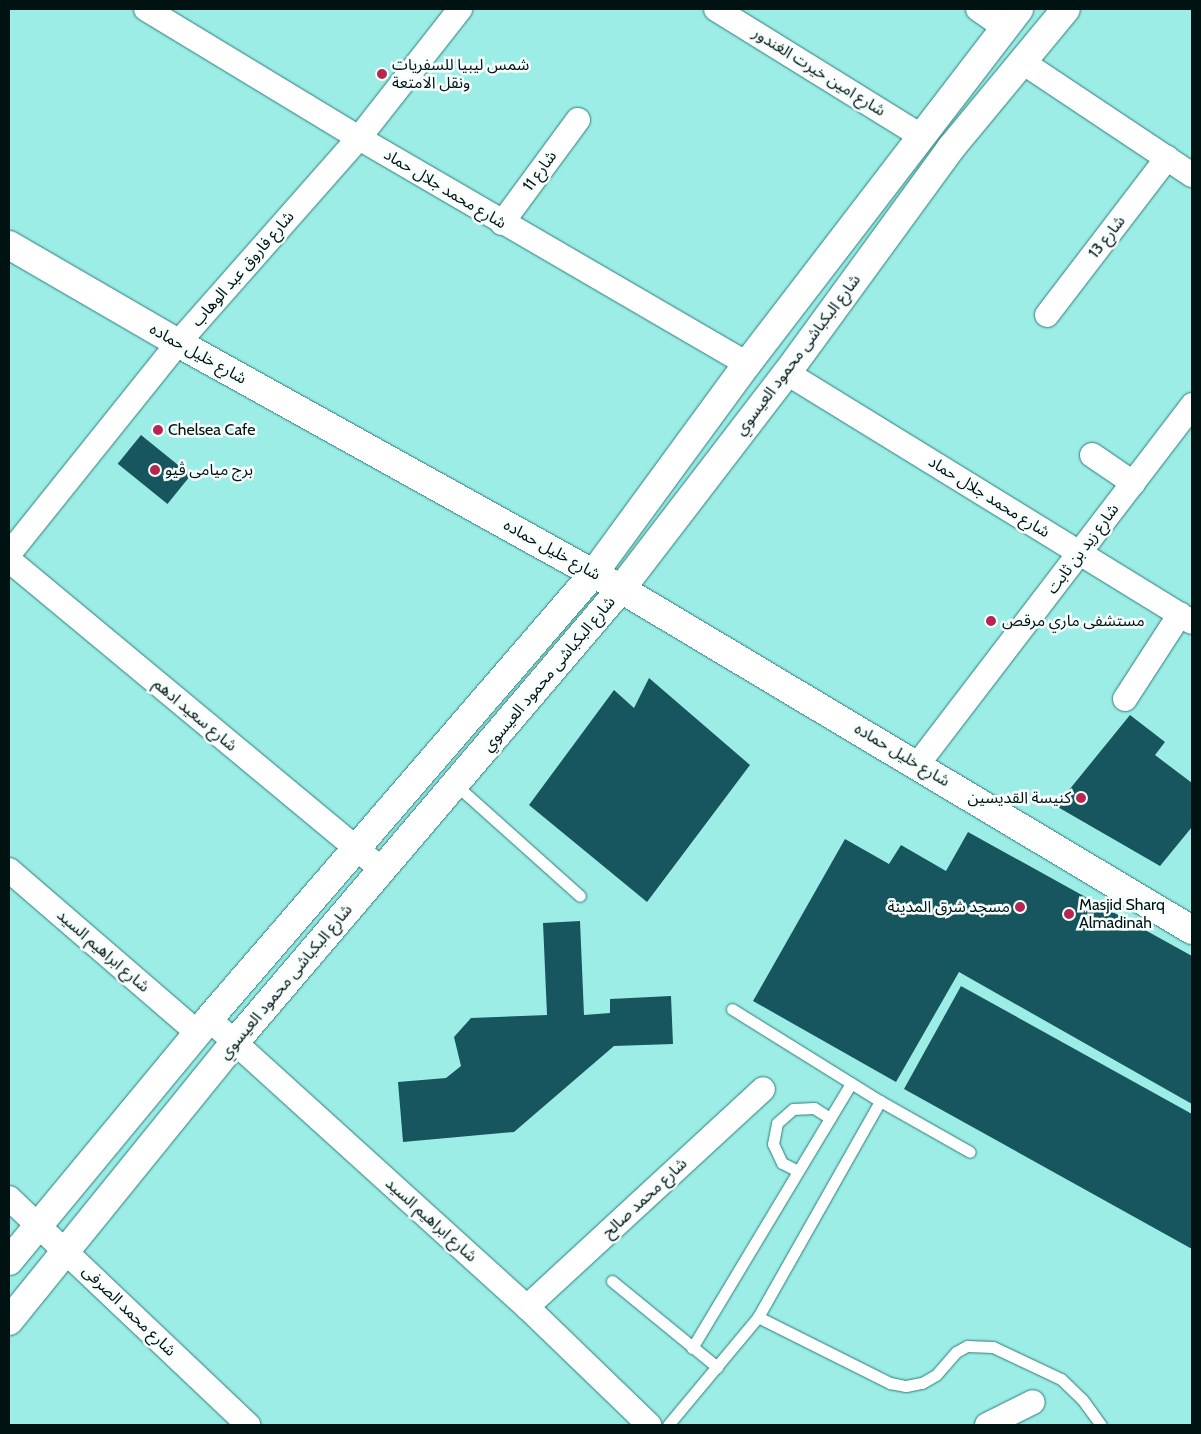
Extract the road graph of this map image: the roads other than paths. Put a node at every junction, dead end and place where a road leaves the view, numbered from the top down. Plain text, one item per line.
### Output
1 (146, 9) edge
2 (460, 9) edge
3 (716, 9) edge
4 (978, 9) edge
5 (1066, 9) edge
6 (1012, 18) edge
7 (1021, 61) junction
8 (578, 120) dead end
9 (921, 136) junction
10 (359, 138) junction
11 (1167, 158) junction
12 (1192, 174) edge
13 (502, 223) junction
14 (9, 244) edge
15 (1047, 315) dead end
16 (178, 343) junction
17 (747, 364) junction
18 (787, 373) junction
19 (1192, 405) edge
20 (1092, 455) dead end
21 (1133, 483) junction
22 (1080, 553) junction
23 (9, 554) edge
24 (9, 560) edge
25 (594, 573) junction
26 (621, 589) junction
27 (1186, 618) edge
28 (1125, 698) dead end
29 (918, 764) junction
30 (456, 785) junction
31 (356, 848) junction
32 (9, 870) edge
33 (382, 870) junction
34 (580, 896) dead end
35 (1191, 926) edge
36 (732, 1009) dead end
37 (203, 1026) junction
38 (236, 1041) junction
39 (851, 1083) junction
40 (763, 1089) dead end
41 (880, 1101) junction
42 (830, 1118) junction
43 (970, 1152) dead end
44 (798, 1171) junction
45 (9, 1198) edge
46 (37, 1224) junction
47 (66, 1250) junction
48 (9, 1261) edge
49 (612, 1281) dead end
50 (526, 1307) junction
51 (758, 1317) junction
52 (9, 1321) edge
53 (692, 1348) junction
54 (717, 1367) junction
55 (1032, 1402) dead end
56 (248, 1425) edge
57 (649, 1425) edge
58 (668, 1425) edge
59 (987, 1425) edge
60 (1101, 1425) edge

1 - 10 street, شارع محمد جلال حماد
2 - 10 street, شارع فاروق عبد الوهاب
3 - 9 street, شارع امين خيرت الغندور
4 - 6 street
5 - 7 street, شارع البكباشى محمود العيسوي
6 - 9 street, شارع البكباشى محمود العيسوي
7 - 11 street
7 - 18 street, شارع البكباشى محمود العيسوي
8 - 13 street, شارع 11
9 - 17 street, شارع البكباشى محمود العيسوي
10 - 13 street, شارع محمد جلال حماد
10 - 16 street, شارع فاروق عبد الوهاب
11 - 12 street
11 - 15 street, شارع 13
13 - 17 street, شارع محمد جلال حماد
14 - 16 street, شارع خليل حماده
16 - 23 street, شارع فاروق عبد الوهاب
16 - 25 street, شارع خليل حماده
17 - 25 street, شارع البكباشى محمود العيسوي
18 - 22 street, شارع محمد جلال حماد
18 - 26 street, شارع البكباشى محمود العيسوي
19 - 21 street, شارع زيد بن ثابت
20 - 21 street
21 - 22 street, شارع زيد بن ثابت
22 - 27 street, شارع محمد جلال حماد
22 - 29 street, شارع زيد بن ثابت
24 - 31 street, شارع سعيد ادهم
25 - 26 street, شارع خليل حماده
25 - 31 street, شارع البكباشى محمود العيسوي
26 - 29 street, شارع خليل حماده
26 - 30 street, شارع البكباشى محمود العيسوي
27 - 28 street
29 - 35 street, شارع خليل حماده
30 - 33 street, شارع البكباشى محمود العيسوي
30 - 34 lane
31 - 33 street, شارع سعيد ادهم
31 - 37 street, شارع البكباشى محمود العيسوي
32 - 37 street, شارع ابراهيم السيد
33 - 38 street, شارع البكباشى محمود العيسوي
36 - 39 lane
37 - 38 street, شارع ابراهيم السيد
37 - 46 street, شارع البكباشى محمود العيسوي
38 - 47 street, شارع البكباشى محمود العيسوي
38 - 50 street, شارع ابراهيم السيد
39 - 41 lane
39 - 42 lane
40 - 50 street, شارع محمد صالح
41 - 43 lane
41 - 51 lane
42 - 44 lane
42 - 44 lane
44 - 53 lane
45 - 46 street, شارع محمد الصرفى
46 - 47 street, شارع محمد الصرفى
46 - 48 street, شارع البكباشى محمود العيسوي
47 - 52 street, شارع البكباشى محمود العيسوي
47 - 56 street, شارع محمد الصرفى
49 - 53 lane
50 - 57 street, شارع ابراهيم السيد
51 - 54 lane
51 - 60 lane
53 - 54 lane
54 - 58 lane
55 - 59 street

